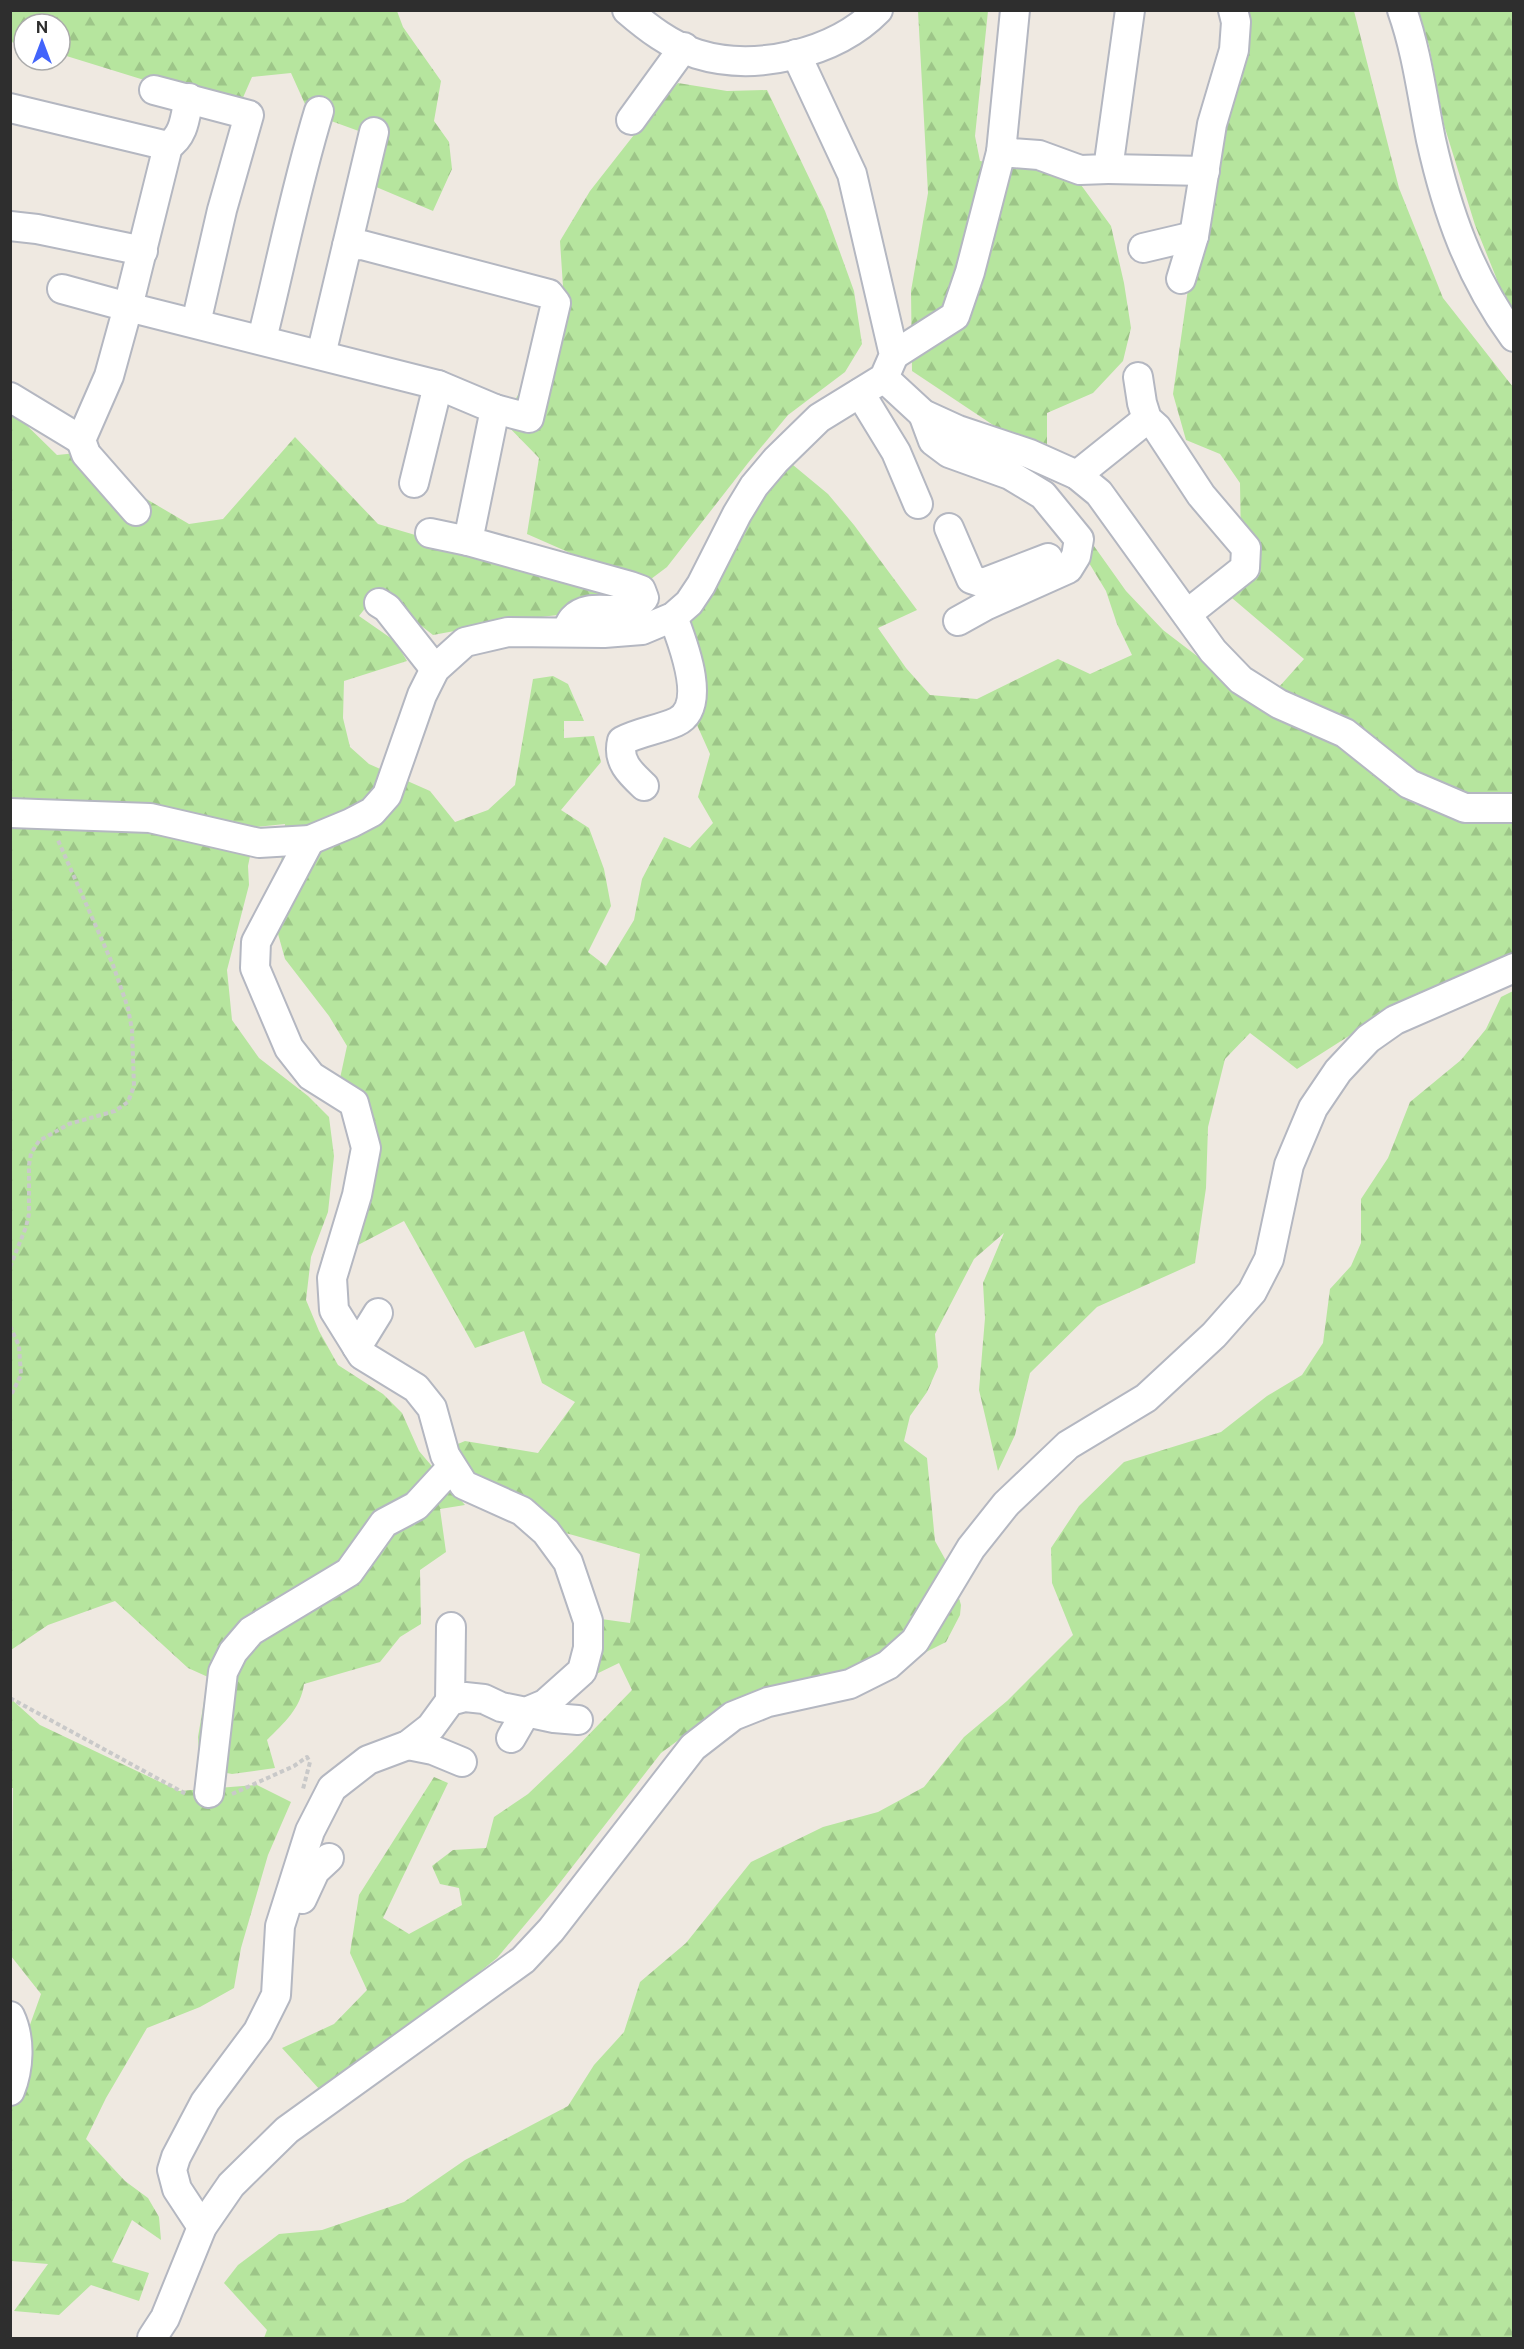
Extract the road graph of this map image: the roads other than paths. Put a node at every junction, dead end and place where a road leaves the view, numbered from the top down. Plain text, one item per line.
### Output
1 (627, 10) edge
2 (1015, 10) edge
3 (1130, 10) edge
4 (1233, 10) edge
5 (1402, 10) edge
6 (860, 16) edge
7 (684, 47) junction
8 (796, 54) junction
9 (154, 90) dead end
10 (189, 98) junction
11 (10, 108) edge
12 (319, 111) dead end
13 (631, 120) dead end
14 (374, 132) dead end
15 (168, 146) junction
16 (1002, 152) junction
17 (1108, 169) junction
18 (1205, 171) junction
19 (10, 226) edge
20 (1194, 236) junction
21 (347, 246) junction
22 (1143, 248) dead end
23 (143, 251) junction
24 (1181, 279) dead end
25 (62, 289) dead end
26 (128, 307) junction
27 (196, 323) junction
28 (1514, 337) edge
29 (262, 339) junction
30 (321, 355) junction
31 (889, 366) junction
32 (1137, 377) dead end
33 (438, 385) junction
34 (860, 393) junction
35 (10, 397) edge
36 (495, 409) junction
37 (923, 414) junction
38 (1147, 418) junction
39 (81, 440) junction
40 (1077, 475) junction
41 (414, 483) dead end
42 (918, 504) dead end
43 (136, 511) dead end
44 (949, 528) dead end
45 (430, 532) dead end
46 (468, 541) junction
47 (1078, 546) junction
48 (379, 603) dead end
49 (1186, 614) junction
50 (673, 617) junction
51 (958, 621) dead end
52 (566, 632) junction
53 (435, 669) junction
54 (644, 786) dead end
55 (1514, 808) edge
56 (10, 813) edge
57 (310, 840) junction
58 (1514, 968) edge
59 (378, 1313) dead end
60 (357, 1347) junction
61 (452, 1468) junction
62 (451, 1627) dead end
63 (450, 1701) junction
64 (512, 1701) junction
65 (578, 1720) dead end
66 (511, 1738) dead end
67 (408, 1745) junction
68 (462, 1762) dead end
69 (209, 1793) dead end
70 (329, 1858) dead end
71 (280, 1926) junction
72 (10, 2016) edge
73 (10, 2091) edge
74 (202, 2227) junction
75 (152, 2338) edge

1 - 7 street
2 - 16 street
3 - 17 street
4 - 18 street
5 - 28 street
6 - 8 street
7 - 8 street
7 - 13 street
8 - 31 street
9 - 10 street
10 - 15 street
10 - 27 street
11 - 15 street
12 - 29 street
14 - 21 street
15 - 23 street
16 - 17 street
16 - 31 street
17 - 18 street
18 - 20 street
19 - 23 street
20 - 22 street
20 - 24 street
21 - 30 street
21 - 36 street
23 - 26 street
25 - 26 street
26 - 27 street
26 - 39 street
27 - 29 street
29 - 30 street
30 - 33 street
31 - 34 street
31 - 37 street
32 - 38 street
33 - 36 street
33 - 41 street
34 - 42 street
34 - 50 street
35 - 39 street
36 - 46 street
37 - 40 street
37 - 47 street
38 - 40 street
38 - 49 street
39 - 43 street
40 - 49 street
44 - 47 street
45 - 46 street
46 - 52 street
47 - 51 street
48 - 53 street
49 - 55 street
50 - 52 street
50 - 54 street
52 - 53 street
53 - 57 street
56 - 57 street
57 - 60 street
58 - 74 street
59 - 60 street
60 - 61 street
61 - 64 street
61 - 69 street
62 - 63 street
63 - 64 street
63 - 67 street
64 - 65 street
64 - 66 street
67 - 68 street
67 - 71 street
70 - 71 street
71 - 74 street
72 - 73 street
74 - 75 street

